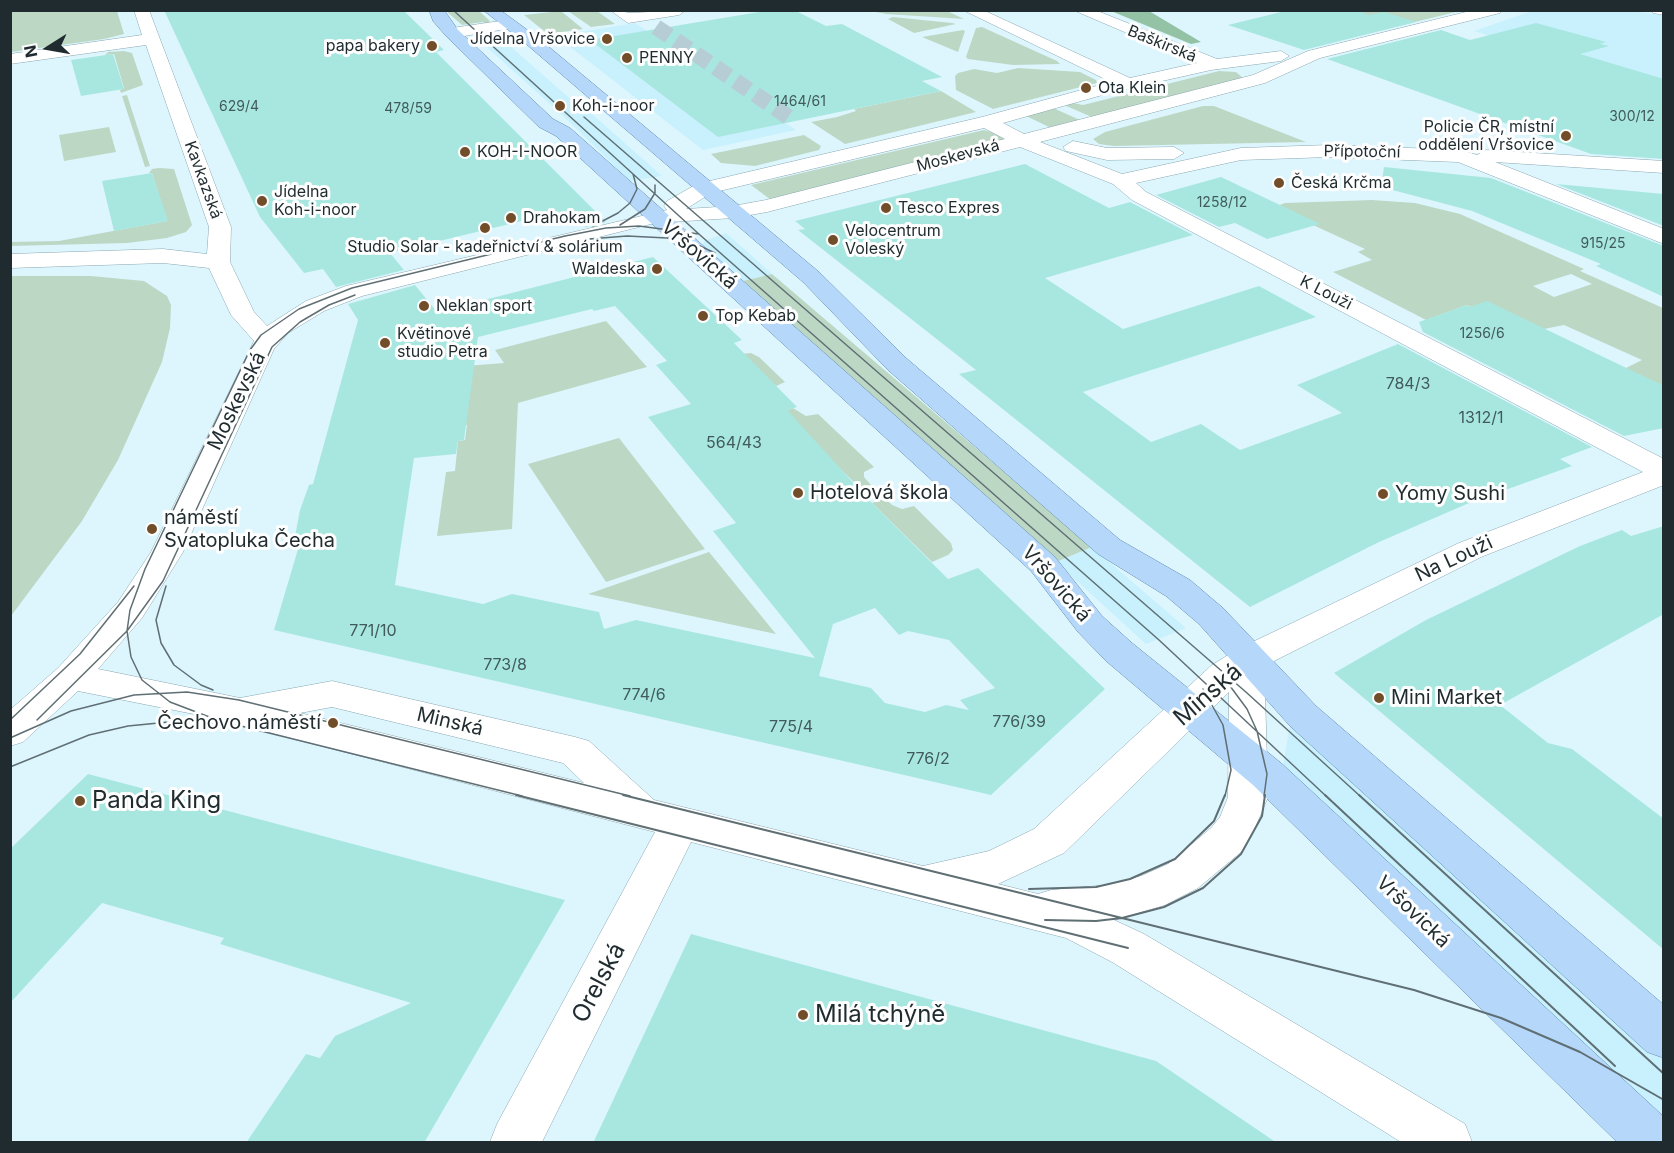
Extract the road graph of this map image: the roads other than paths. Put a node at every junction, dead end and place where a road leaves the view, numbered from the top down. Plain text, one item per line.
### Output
1 (141, 10) edge
2 (436, 10) edge
3 (490, 10) edge
4 (679, 10) tunnel mouth
5 (970, 10) edge
6 (1080, 10) edge
7 (1495, 10) edge
8 (1658, 10) edge
9 (1664, 11) edge
10 (622, 14) edge
11 (507, 25) junction
12 (452, 33) junction
13 (151, 39) junction
14 (1314, 54) junction
15 (10, 59) edge
16 (1211, 65) junction
17 (1258, 79) junction
18 (1129, 84) junction
19 (1007, 116) junction
20 (986, 122) junction
21 (1046, 134) junction
22 (1021, 140) junction
23 (1241, 154) junction
24 (1461, 156) junction
25 (1664, 167) edge
26 (1120, 180) junction
27 (704, 188) junction
28 (733, 212) junction
29 (655, 217) junction
30 (1664, 237) edge
31 (10, 261) edge
32 (218, 262) junction
33 (270, 337) junction
34 (1664, 473) edge
35 (1251, 658) junction
36 (71, 677) junction
37 (1190, 710) junction
38 (10, 732) edge
39 (1249, 759) junction
40 (661, 817) junction
41 (910, 880) junction
42 (1018, 908) junction
43 (1664, 1036) edge
44 (515, 1143) edge
45 (1448, 1143) edge
46 (1653, 1143) edge

1 - 13 street, Kavkazská
2 - 12 main road, Vršovická
3 - 11 main road
4 - 10 street
5 - 18 street
6 - 16 street, Baškirská
7 - 14 street, Moskevská
8 - 9 street
11 - 12 street
11 - 27 main road
12 - 29 main road, Vršovická
13 - 15 street
13 - 32 street, Kavkazská
14 - 16 street, Moskevská
14 - 17 street, Moskevská
16 - 17 street, Moskevská
16 - 18 street, Moskevská
17 - 21 street, Moskevská
18 - 19 street, Moskevská
19 - 20 street, Moskevská
19 - 21 street
20 - 22 street, K Louži
20 - 27 street, Moskevská
21 - 22 street, Moskevská
21 - 23 street
22 - 26 street, K Louži
22 - 28 street, Moskevská
23 - 24 street, Přípotoční
23 - 26 street, Přípotoční
24 - 25 street
24 - 30 street, Přípotoční
26 - 34 street, K Louži
27 - 28 main road
27 - 29 street, Moskevská
28 - 29 street, Moskevská
28 - 35 main road
29 - 33 street, Moskevská
29 - 37 main road, Vršovická
31 - 32 street
32 - 33 street, Kavkazská
33 - 36 street, Moskevská
34 - 35 street, Na Louži
35 - 37 street, Minská
35 - 39 street, Minská
35 - 43 main road
36 - 38 street, Moskevská
36 - 40 street, Minská
37 - 39 main road, Vršovická
37 - 41 street, Minská
39 - 42 street, Minská
39 - 46 main road, Vršovická
40 - 41 street, Minská
40 - 44 street, Orelská
41 - 42 street, Minská
42 - 45 street, Minská

